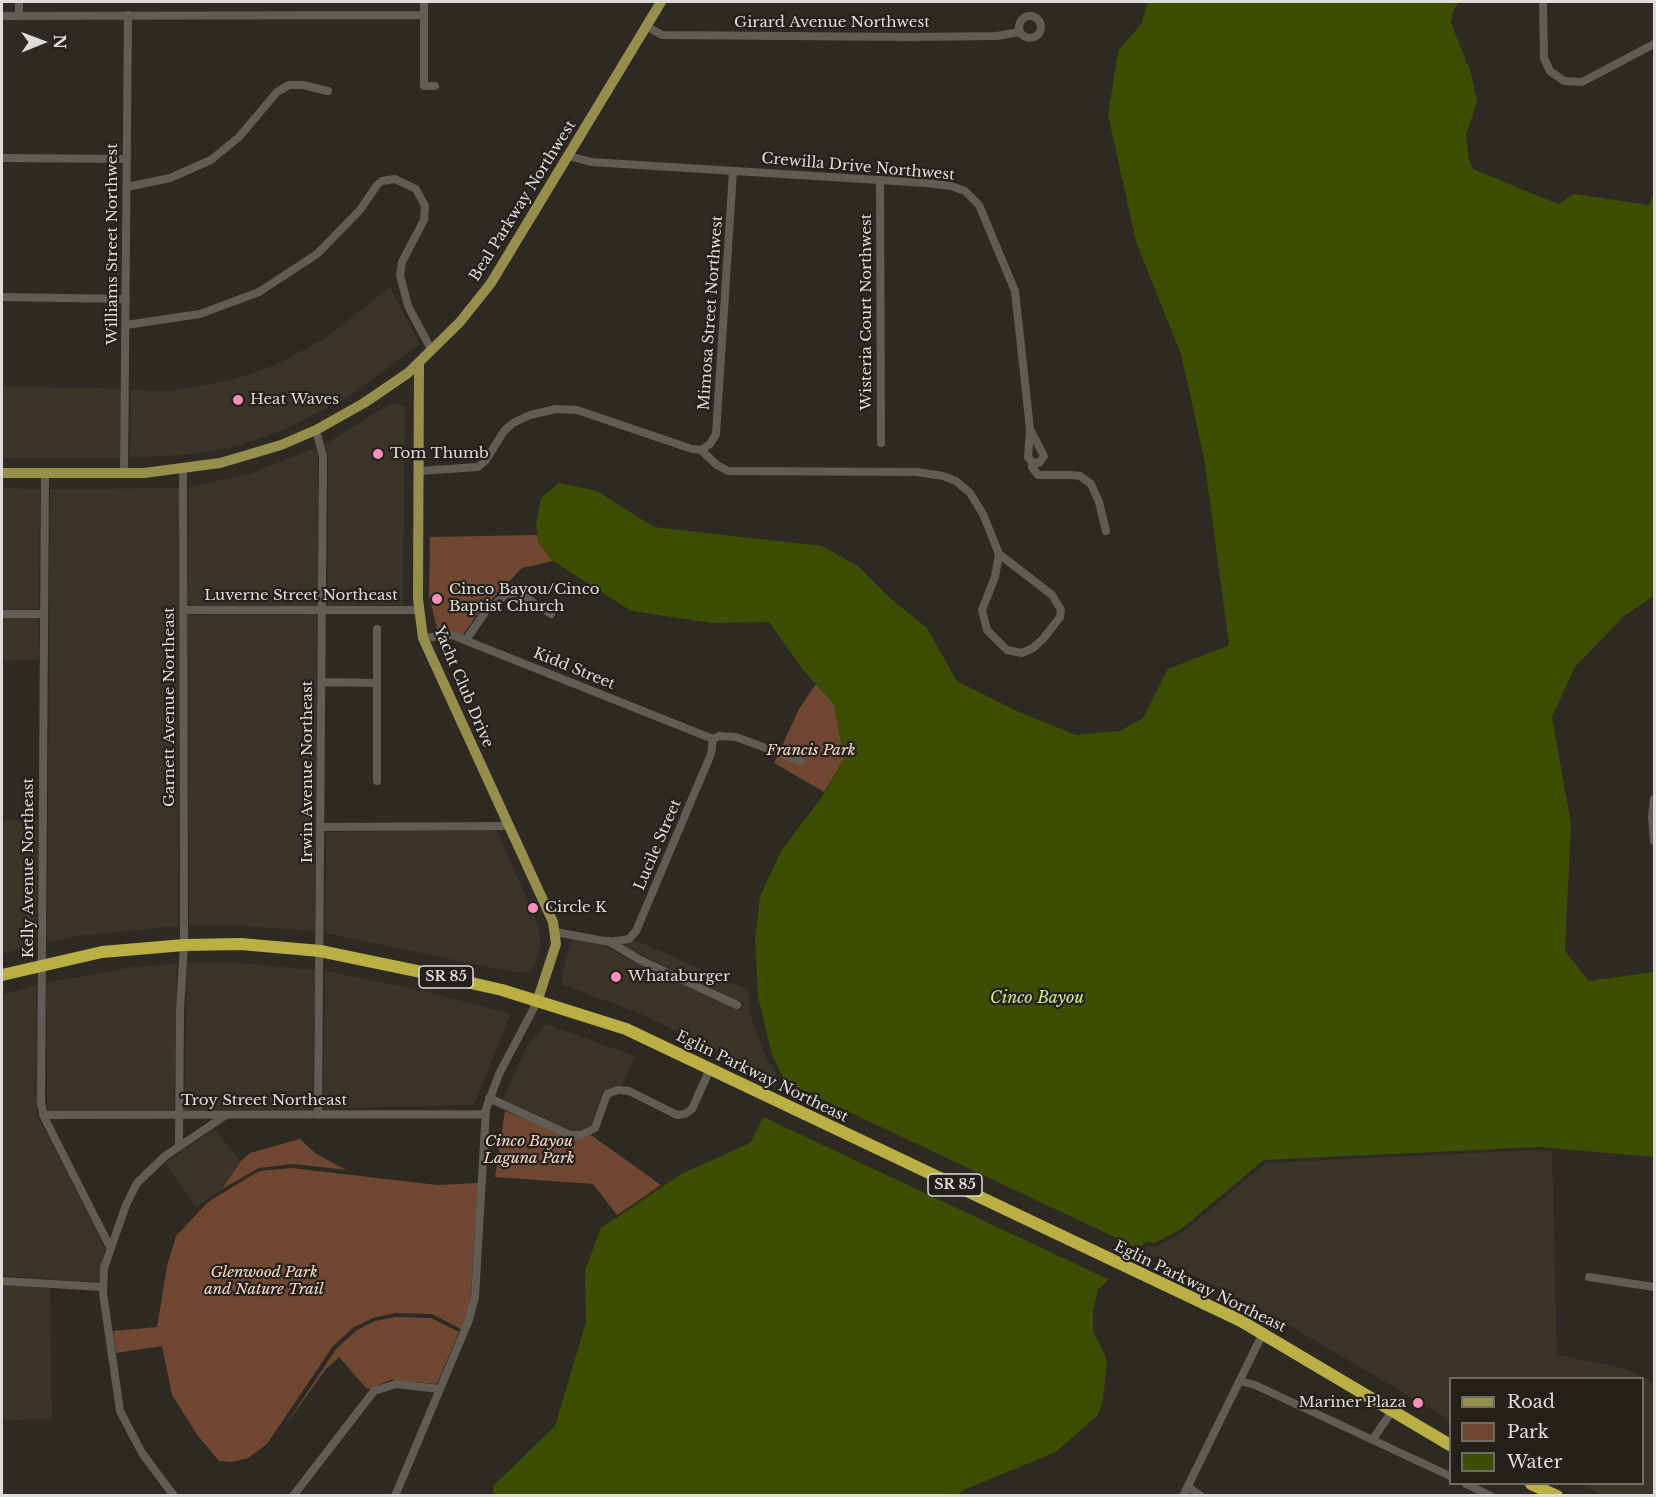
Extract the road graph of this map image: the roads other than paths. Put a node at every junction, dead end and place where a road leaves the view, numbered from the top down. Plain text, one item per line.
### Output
1 (19, 2) edge
2 (424, 2) edge
3 (661, 2) edge
4 (1543, 2) edge
5 (128, 15) junction
6 (424, 15) junction
7 (2, 16) edge
8 (19, 16) junction
9 (646, 26) junction
10 (1020, 32) dead end
11 (1654, 44) edge
12 (435, 86) dead end
13 (328, 91) dead end
14 (569, 156) junction
15 (2, 158) edge
16 (127, 159) junction
17 (733, 171) junction
18 (880, 181) junction
19 (127, 187) junction
20 (2, 297) edge
21 (126, 298) junction
22 (126, 326) junction
23 (432, 351) junction
24 (418, 364) junction
25 (1030, 429) junction
26 (316, 430) junction
27 (881, 443) dead end
28 (701, 450) junction
29 (1032, 462) junction
30 (183, 469) junction
31 (418, 471) junction
32 (2, 472) edge
33 (45, 473) junction
34 (124, 473) junction
35 (1106, 531) dead end
36 (999, 554) junction
37 (183, 610) junction
38 (322, 610) junction
39 (418, 610) junction
40 (2, 614) edge
41 (44, 614) junction
42 (551, 614) dead end
43 (377, 629) dead end
44 (423, 638) junction
45 (466, 640) junction
46 (322, 682) junction
47 (377, 683) junction
48 (713, 739) junction
49 (801, 761) dead end
50 (376, 781) dead end
51 (1654, 799) edge
52 (509, 826) junction
53 (321, 827) junction
54 (1654, 840) edge
55 (555, 932) junction
56 (608, 941) junction
57 (184, 945) junction
58 (320, 951) junction
59 (41, 964) junction
60 (2, 975) edge
61 (537, 1002) junction
62 (737, 1005) dead end
63 (710, 1069) junction
64 (489, 1098) junction
65 (318, 1114) junction
66 (486, 1114) junction
67 (43, 1115) junction
68 (179, 1115) junction
69 (226, 1115) junction
70 (179, 1147) junction
71 (110, 1247) junction
72 (1589, 1277) dead end
73 (2, 1281) edge
74 (103, 1287) junction
75 (1654, 1287) edge
76 (1263, 1333) junction
77 (1240, 1380) junction
78 (440, 1389) junction
79 (1392, 1411) junction
80 (1373, 1439) junction
81 (1449, 1444) edge
82 (1449, 1476) edge
83 (1468, 1485) edge
84 (1533, 1485) edge
85 (1188, 1486) junction
86 (174, 1496) edge
87 (293, 1496) edge
88 (395, 1496) edge
89 (1184, 1496) edge
90 (1201, 1496) edge
91 (1491, 1496) edge
92 (1557, 1496) edge

1 - 8 street
2 - 6 street
3 - 9 main road, Beal Parkway Northwest
4 - 11 street
5 - 6 street
5 - 8 street
5 - 16 street, Williams Street Northwest
6 - 12 street
7 - 8 street
9 - 10 street, Girard Avenue Northwest
9 - 14 main road, Beal Parkway Northwest
13 - 19 street
14 - 17 street, Crewilla Drive Northwest
14 - 23 main road, Beal Parkway Northwest
15 - 16 street
16 - 19 street, Williams Street Northwest
17 - 18 street, Crewilla Drive Northwest
17 - 28 street, Mimosa Street Northwest
18 - 25 street, Crewilla Drive Northwest
18 - 27 street, Wisteria Court Northwest
19 - 21 street, Williams Street Northwest
20 - 21 street
21 - 22 street, Williams Street Northwest
22 - 23 street
22 - 34 street, Williams Street Northwest
23 - 24 main road, Beal Parkway Northwest
24 - 26 main road, Beal Parkway Northwest
24 - 31 main road, Yacht Club Drive
25 - 29 street, Crewilla Drive Northwest
25 - 29 street, Crewilla Drive Northwest
26 - 30 main road, Beal Parkway Northwest
26 - 38 street, Irwin Avenue Northeast
28 - 31 street
28 - 36 street
29 - 35 street
30 - 34 main road, Beal Parkway Northwest
30 - 37 street, Garnett Avenue Northeast
31 - 39 main road, Yacht Club Drive
32 - 33 main road, Beal Parkway Northwest
33 - 34 main road, Beal Parkway Northwest
33 - 41 street, Kelly Avenue Northeast
36 - 36 street
37 - 38 street, Luverne Street Northeast
37 - 57 street, Garnett Avenue Northeast
38 - 39 street, Luverne Street Northeast
38 - 46 street, Irwin Avenue Northeast
39 - 44 main road, Yacht Club Drive
40 - 41 street
41 - 59 street, Kelly Avenue Northeast
42 - 45 street
43 - 47 street
44 - 45 street, Kidd Street
44 - 52 main road, Yacht Club Drive
45 - 48 street, Kidd Street
46 - 47 street
46 - 53 street, Irwin Avenue Northeast
47 - 50 street
48 - 49 street
48 - 56 street, Lucile Street
51 - 54 street
52 - 53 street
52 - 55 main road, Yacht Club Drive
53 - 58 street, Irwin Avenue Northeast
55 - 56 street
55 - 61 main road, Yacht Club Drive
56 - 62 street
57 - 58 highway, Eglin Parkway Northeast / SR 85
57 - 59 highway, Eglin Parkway Northeast / SR 85
57 - 68 street, Garnett Avenue Northeast
58 - 61 highway, Eglin Parkway Northeast / SR 85
58 - 65 street, Irwin Avenue Northeast
59 - 60 highway, Eglin Parkway Northeast / SR 85
59 - 67 street, Kelly Avenue Northeast
61 - 63 highway, Eglin Parkway Northeast / SR 85
61 - 64 street
63 - 64 street
63 - 76 highway, Eglin Parkway Northeast / SR 85
64 - 66 street
65 - 66 street, Troy Street Northeast
65 - 69 street, Troy Street Northeast
66 - 78 street
67 - 68 street, Troy Street Northeast
67 - 71 street, Kelly Avenue Northeast
68 - 69 street, Troy Street Northeast
68 - 70 street, Garnett Avenue Northeast
69 - 70 street
70 - 71 street
71 - 74 street
72 - 75 street
73 - 74 street
74 - 86 street
76 - 77 street
76 - 79 highway, Eglin Parkway Northeast / SR 85
77 - 80 street
77 - 85 street
78 - 87 street
78 - 88 street
79 - 80 street
79 - 81 highway, Eglin Parkway Northeast / SR 85
80 - 82 street
83 - 91 street
84 - 92 highway
85 - 89 street
85 - 90 street

